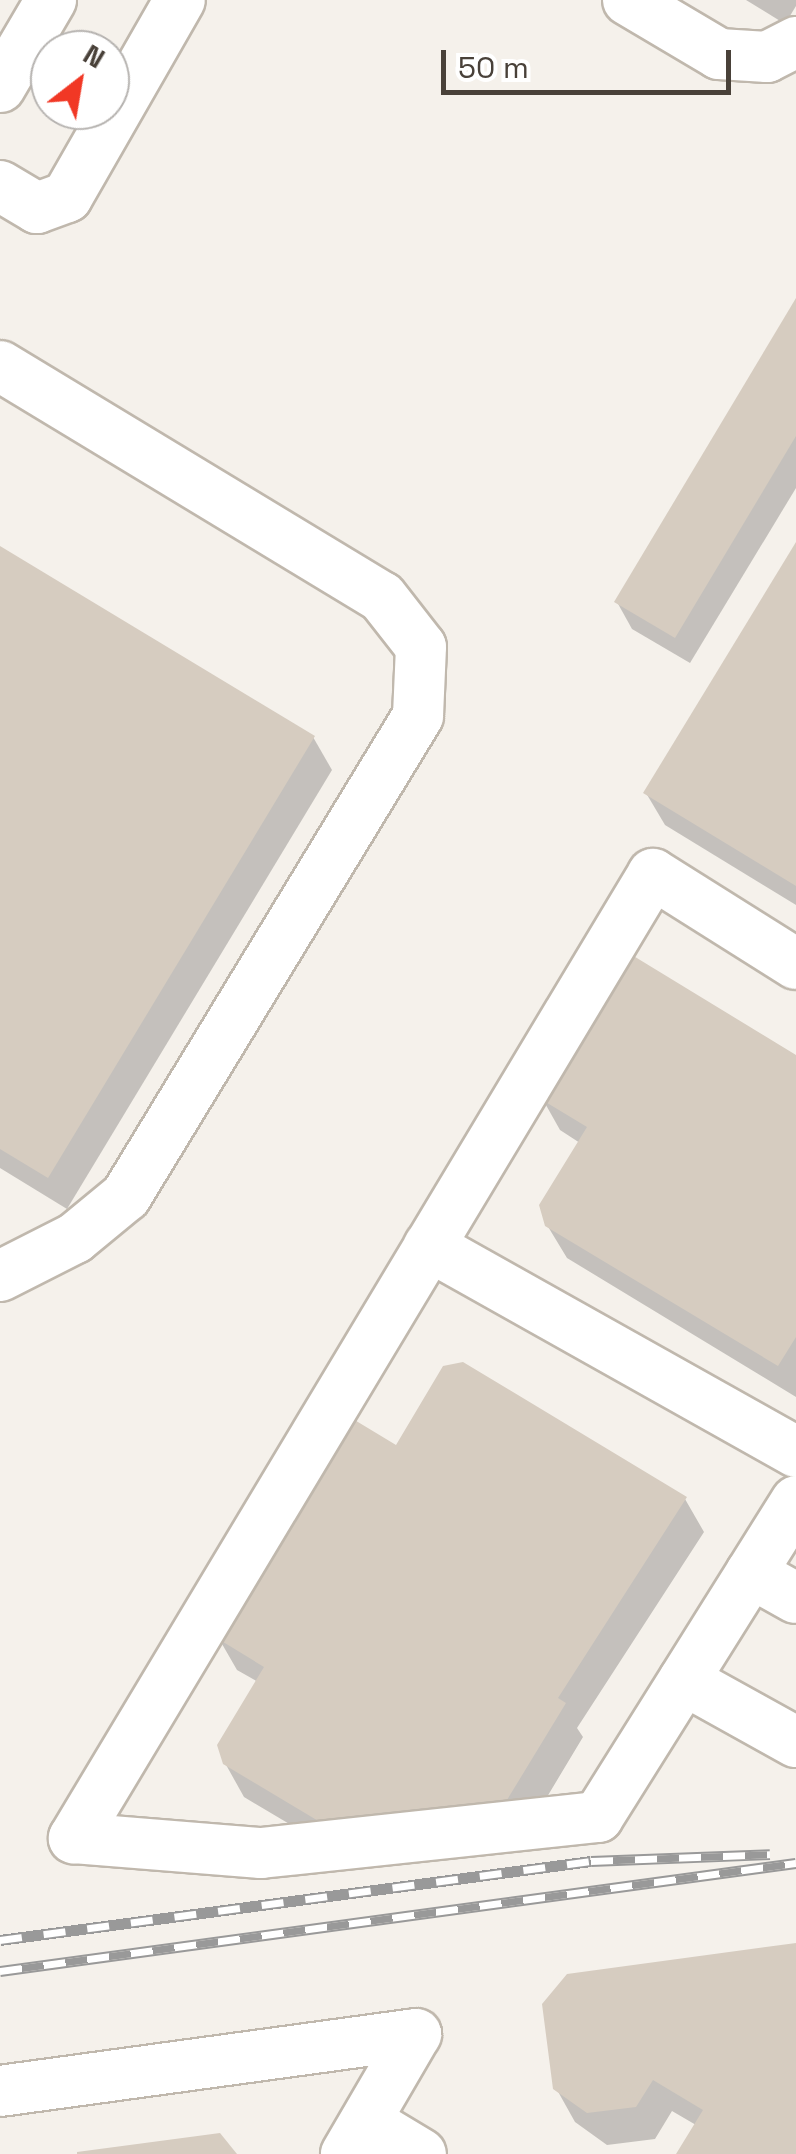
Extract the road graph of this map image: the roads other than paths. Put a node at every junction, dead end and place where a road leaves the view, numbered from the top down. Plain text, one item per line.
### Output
1 (51, 0) edge
2 (180, 0) edge
3 (628, 0) edge
4 (796, 42) edge
5 (0, 87) edge
6 (0, 186) edge
7 (0, 366) edge
8 (796, 964) edge
9 (430, 1246) junction
10 (0, 1276) edge
11 (796, 1452) edge
12 (796, 1501) edge
13 (751, 1573) junction
14 (796, 1598) edge
15 (684, 1680) junction
16 (796, 1742) edge
17 (0, 2091) edge
18 (356, 2137) edge
19 (422, 2154) edge

1 - 5 lane
2 - 6 lane
3 - 4 lane
7 - 10 lane
8 - 9 lane
9 - 11 lane
9 - 15 lane
12 - 13 lane
13 - 14 lane
13 - 15 lane
15 - 16 lane
17 - 18 lane
18 - 19 lane

